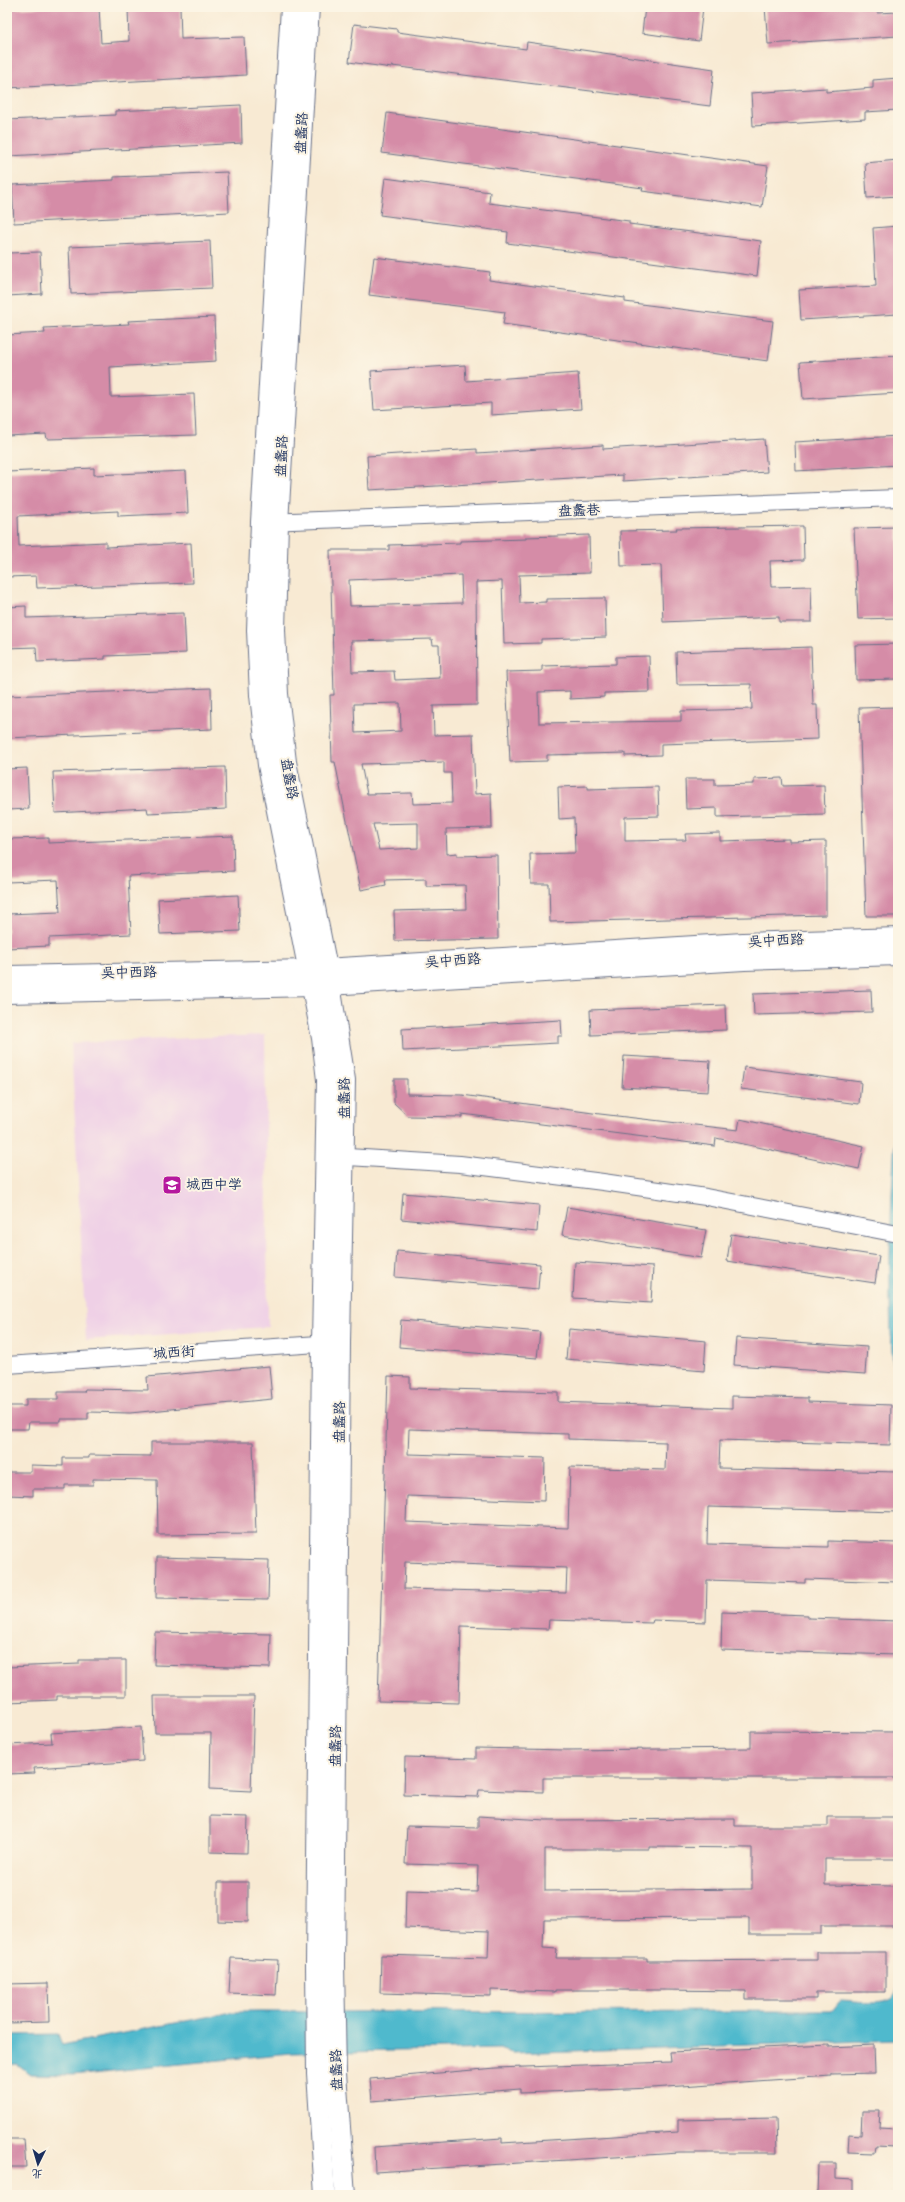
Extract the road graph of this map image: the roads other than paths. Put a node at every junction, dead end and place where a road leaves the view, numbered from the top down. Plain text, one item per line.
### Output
1 (290, 7) edge
2 (309, 7) edge
3 (898, 498) edge
4 (270, 522) junction
5 (898, 938) edge
6 (898, 955) edge
7 (7, 976) edge
8 (319, 978) junction
9 (7, 993) edge
10 (336, 1156) junction
11 (898, 1234) edge
12 (331, 1343) junction
13 (7, 1365) edge
14 (326, 2073) junction
15 (325, 2195) edge
16 (345, 2195) edge

1 - 4 main road, 盘蠡路
2 - 4 main road, 盘蠡路
3 - 4 street, 盘蠡巷
4 - 8 main road, 盘蠡路
5 - 8 main road, 吴中西路
6 - 8 main road, 吴中西路
7 - 8 main road, 吴中西路
8 - 9 main road, 吴中西路
8 - 10 main road, 盘蠡路
10 - 11 street
10 - 12 main road, 盘蠡路
12 - 13 street, 城西街
12 - 14 main road, 盘蠡路
14 - 15 main road, 盘蠡路
14 - 16 main road, 盘蠡路

